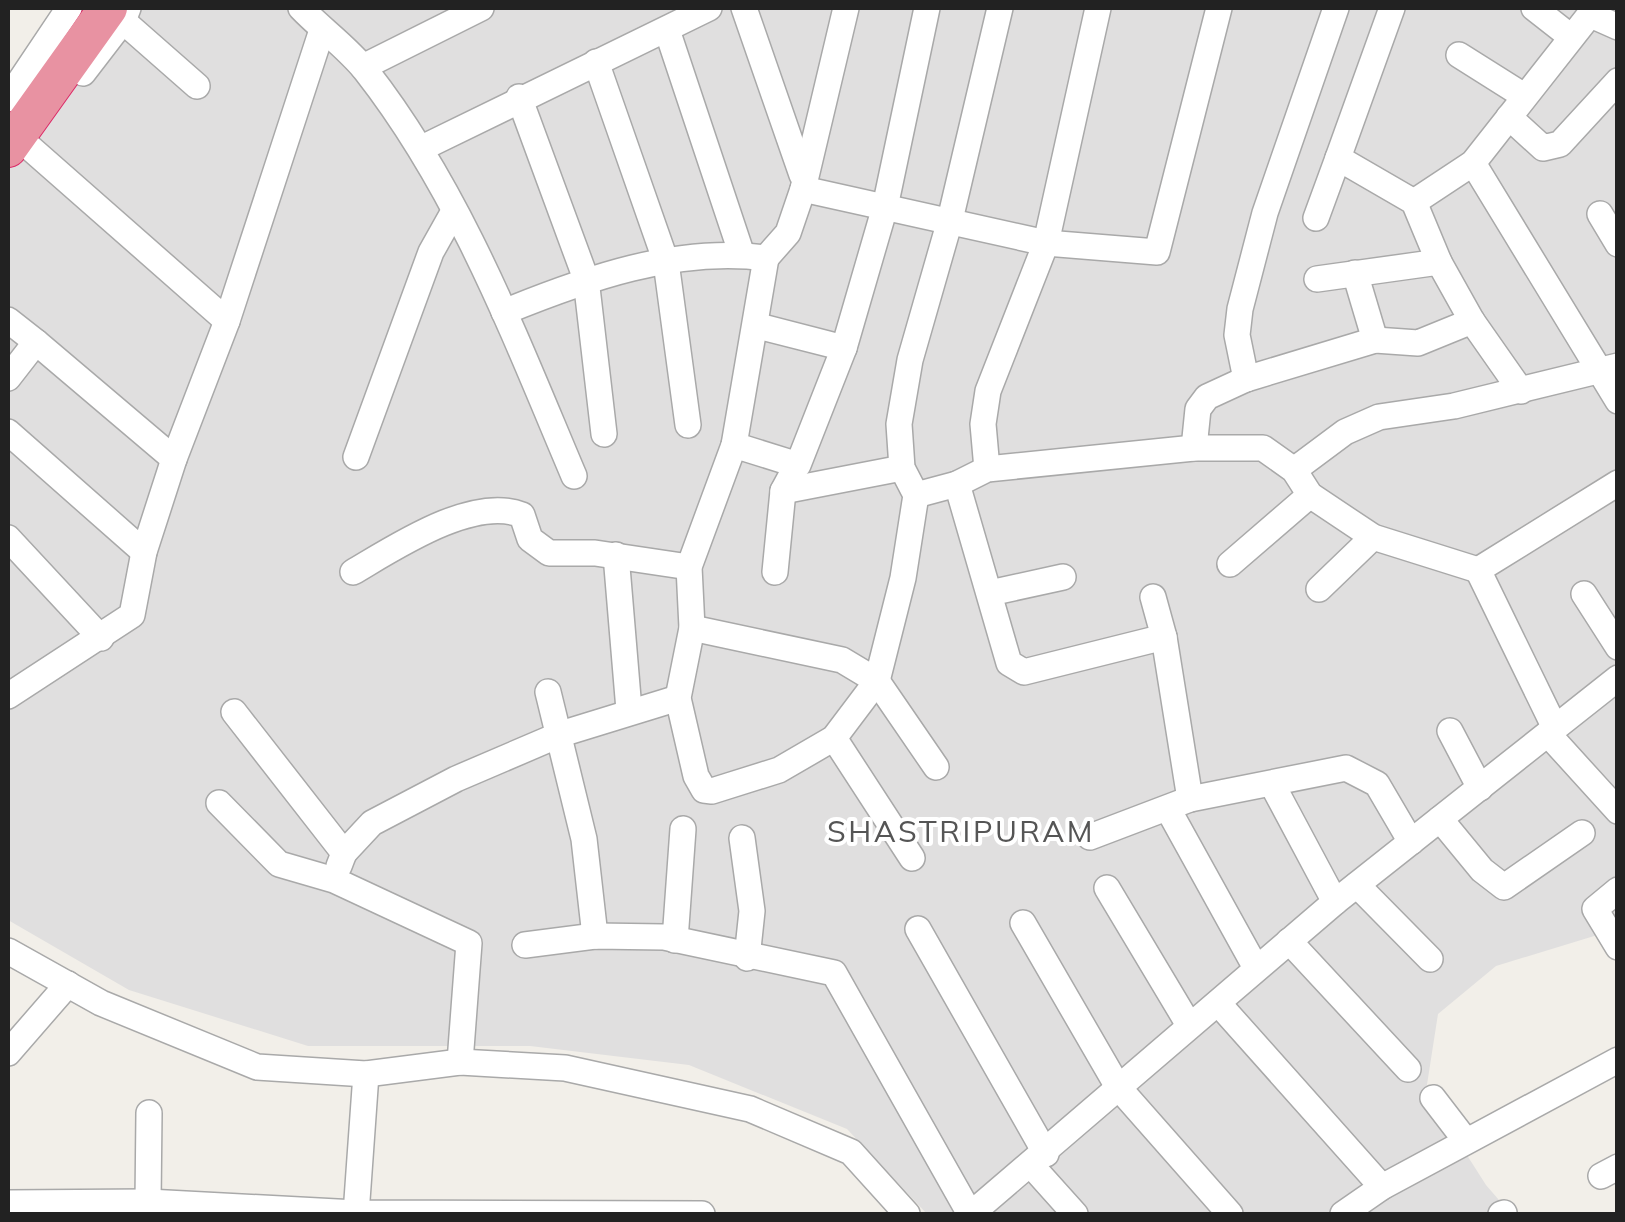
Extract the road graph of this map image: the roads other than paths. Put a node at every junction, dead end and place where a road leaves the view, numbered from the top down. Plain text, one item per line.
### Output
1 (69, 8) edge
2 (86, 8) edge
3 (301, 8) edge
4 (481, 8) edge
5 (710, 8) edge
6 (745, 8) edge
7 (846, 8) edge
8 (927, 8) edge
9 (1000, 8) edge
10 (1098, 8) edge
11 (1219, 8) edge
12 (1336, 8) edge
13 (1392, 8) edge
14 (1534, 8) edge
15 (1593, 11) edge
16 (120, 12) edge
17 (438, 17) edge
18 (1618, 26) edge
19 (322, 30) junction
20 (666, 30) junction
21 (1571, 37) junction
22 (1459, 56) dead end
23 (596, 62) junction
24 (363, 67) junction
25 (1618, 82) edge
26 (197, 86) dead end
27 (518, 97) junction
28 (8, 99) edge
29 (1516, 106) junction
30 (14, 138) edge
31 (422, 148) junction
32 (1338, 158) junction
33 (1474, 163) junction
34 (8, 172) edge
35 (803, 182) junction
36 (1414, 202) junction
37 (885, 207) junction
38 (454, 211) junction
39 (1600, 214) dead end
40 (1316, 218) dead end
41 (950, 224) junction
42 (1046, 244) junction
43 (1618, 244) edge
44 (754, 256) junction
45 (666, 262) junction
46 (1439, 262) junction
47 (1356, 273) junction
48 (586, 279) junction
49 (1317, 279) dead end
50 (504, 312) junction
51 (8, 320) edge
52 (227, 321) junction
53 (1472, 321) junction
54 (758, 326) junction
55 (1375, 340) junction
56 (36, 342) junction
57 (844, 348) junction
58 (1610, 368) edge
59 (8, 378) edge
60 (1246, 379) junction
61 (1521, 391) junction
62 (1618, 401) edge
63 (688, 426) dead end
64 (8, 432) edge
65 (604, 434) dead end
66 (734, 445) junction
67 (1194, 448) junction
68 (356, 457) dead end
69 (174, 459) junction
70 (798, 464) junction
71 (902, 468) junction
72 (987, 469) junction
73 (1294, 470) junction
74 (574, 476) dead end
75 (1618, 483) edge
76 (957, 484) junction
77 (782, 491) junction
78 (916, 495) junction
79 (1310, 495) junction
80 (1374, 537) junction
81 (8, 538) edge
82 (144, 552) junction
83 (616, 556) junction
84 (1230, 564) dead end
85 (689, 567) junction
86 (1478, 570) junction
87 (353, 572) dead end
88 (774, 572) dead end
89 (1063, 578) dead end
90 (1319, 588) dead end
91 (990, 594) junction
92 (1584, 594) dead end
93 (1154, 597) dead end
94 (692, 628) junction
95 (1164, 637) junction
96 (101, 638) junction
97 (1618, 647) edge
98 (1617, 679) edge
99 (878, 682) junction
100 (548, 692) dead end
101 (8, 696) edge
102 (678, 698) junction
103 (629, 710) junction
104 (234, 712) dead end
105 (1450, 731) dead end
106 (1551, 732) junction
107 (562, 734) junction
108 (834, 738) junction
109 (936, 766) dead end
110 (1272, 784) junction
111 (1480, 788) junction
112 (219, 803) dead end
113 (1179, 804) junction
114 (1618, 811) edge
115 (1440, 819) junction
116 (684, 828) dead end
117 (1582, 833) dead end
118 (1090, 837) dead end
119 (742, 838) dead end
120 (1411, 842) junction
121 (344, 853) junction
122 (912, 858) dead end
123 (334, 880) junction
124 (1357, 885) junction
125 (1107, 888) dead end
126 (1618, 890) edge
127 (1334, 902) junction
128 (1023, 923) dead end
129 (918, 929) dead end
130 (595, 936) junction
131 (675, 940) junction
132 (1290, 941) junction
133 (525, 945) dead end
134 (1618, 946) edge
135 (8, 951) edge
136 (746, 958) junction
137 (1430, 958) dead end
138 (1256, 968) junction
139 (68, 984) junction
140 (1218, 1003) junction
141 (1189, 1025) junction
142 (8, 1053) edge
143 (1618, 1060) edge
144 (460, 1062) junction
145 (1408, 1069) dead end
146 (366, 1074) junction
147 (1118, 1088) junction
148 (1434, 1098) dead end
149 (149, 1113) dead end
150 (1466, 1141) junction
151 (1038, 1160) junction
152 (1382, 1187) junction
153 (8, 1202) edge
154 (148, 1202) junction
155 (356, 1214) edge
156 (642, 1214) edge
157 (702, 1214) edge
158 (907, 1214) edge
159 (971, 1214) edge
160 (1074, 1214) edge
161 (1230, 1214) edge
162 (1343, 1214) edge

1 - 28 street
2 - 30 highway
3 - 19 street
4 - 17 street
5 - 20 street
6 - 35 street
7 - 35 street
8 - 37 street
9 - 41 street
10 - 42 street
11 - 42 street
12 - 60 street
13 - 32 street
14 - 21 street
15 - 18 street
15 - 21 street
16 - 26 street
16 - 30 highway
17 - 24 street
19 - 24 street
19 - 52 street
20 - 23 street
20 - 44 street
21 - 29 street
22 - 29 street
23 - 27 street
23 - 45 street
24 - 31 street
25 - 29 street
27 - 31 street
27 - 48 street
29 - 33 street
30 - 34 street
30 - 52 street
31 - 38 street
32 - 36 street
32 - 40 street
33 - 36 street
33 - 58 street
35 - 37 street
35 - 44 street
36 - 46 street
37 - 41 street
37 - 57 street
38 - 50 street
38 - 68 street
39 - 43 street
41 - 42 street
41 - 71 street
42 - 72 street
44 - 45 street
44 - 54 street
45 - 48 street
45 - 63 street
46 - 47 street
46 - 53 street
47 - 49 street
47 - 55 street
48 - 50 street
48 - 65 street
50 - 74 street
51 - 56 street
52 - 69 street
53 - 55 street
53 - 61 street
54 - 57 street
54 - 66 street
55 - 60 street
56 - 59 street
56 - 69 street
57 - 70 street
58 - 61 street
58 - 62 street
60 - 67 street
61 - 73 street
64 - 82 street
66 - 70 street
66 - 85 street
67 - 72 street
67 - 73 street
69 - 82 street
70 - 77 street
71 - 77 street
71 - 78 street
72 - 76 street
73 - 79 street
75 - 86 street
76 - 78 street
76 - 91 street
77 - 88 street
78 - 99 street
79 - 80 street
79 - 84 street
80 - 86 street
80 - 90 street
81 - 96 street
82 - 96 street
83 - 85 street
83 - 87 street
83 - 103 street
85 - 94 street
86 - 106 street
89 - 91 street
91 - 95 street
92 - 97 street
93 - 95 street
94 - 99 street
94 - 102 street
95 - 113 street
96 - 101 street
98 - 106 street
99 - 108 street
99 - 109 street
100 - 107 street
102 - 103 street
102 - 108 street
103 - 107 street
104 - 121 street
105 - 111 street
106 - 111 street
106 - 114 street
107 - 121 street
107 - 130 street
108 - 122 street
110 - 113 street
110 - 120 street
110 - 127 street
111 - 115 street
112 - 123 street
113 - 118 street
113 - 138 street
115 - 117 street
115 - 120 street
116 - 131 street
119 - 136 street
120 - 124 street
121 - 123 street
123 - 144 street
124 - 127 street
124 - 137 street
125 - 141 street
126 - 134 street
127 - 132 street
128 - 147 street
129 - 151 street
130 - 131 street
130 - 133 street
131 - 136 street
132 - 138 street
132 - 145 street
135 - 139 street
136 - 159 street
138 - 140 street
139 - 142 street
139 - 146 street
140 - 141 street
140 - 152 street
141 - 147 street
143 - 150 street
144 - 146 street
144 - 158 street
146 - 155 street
147 - 151 street
147 - 161 street
148 - 150 street
149 - 154 street
150 - 152 street
151 - 159 street
151 - 160 street
152 - 162 street
153 - 154 street
154 - 155 street
155 - 156 street
156 - 157 street

